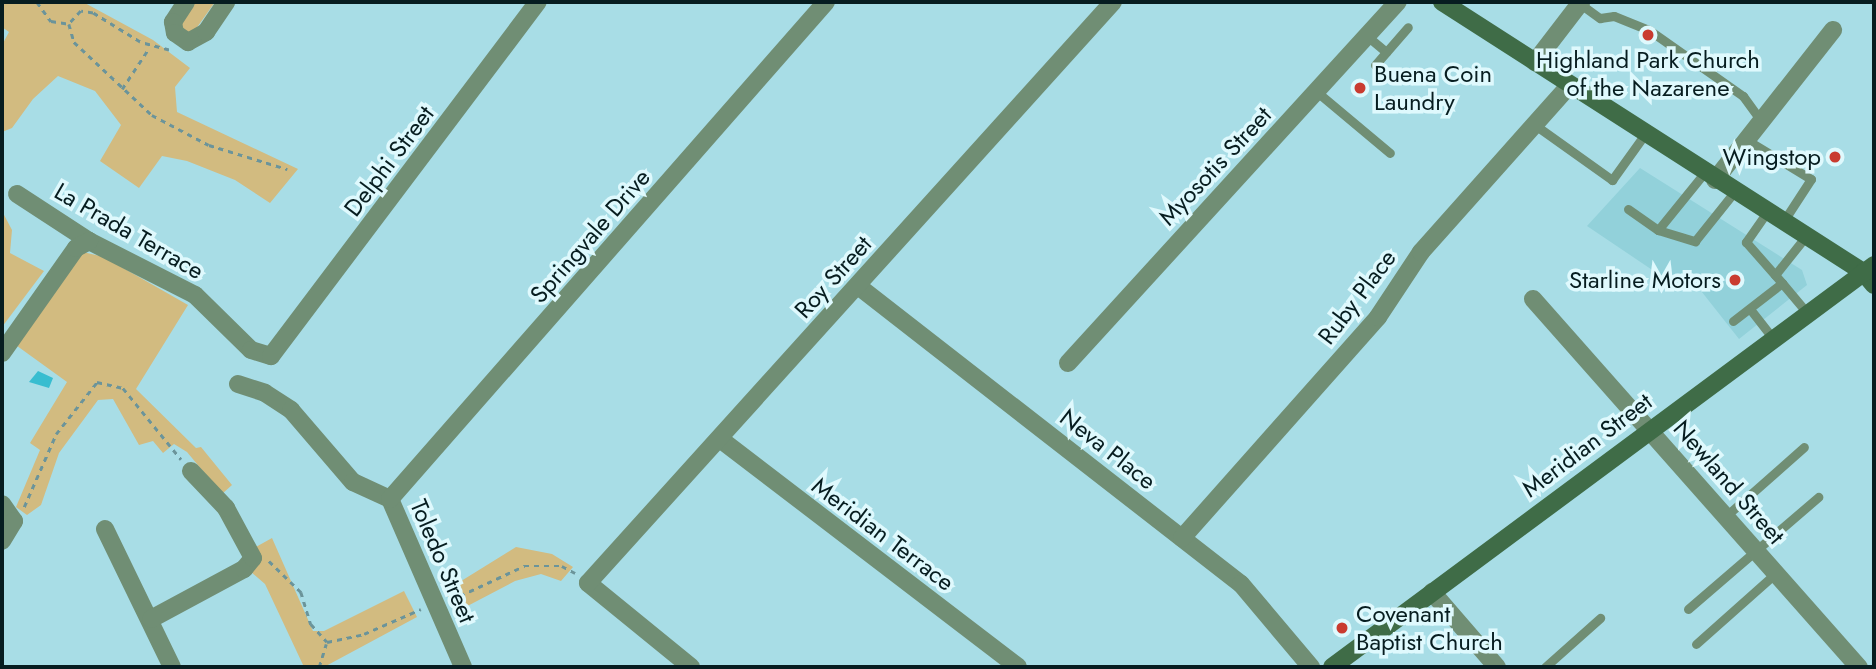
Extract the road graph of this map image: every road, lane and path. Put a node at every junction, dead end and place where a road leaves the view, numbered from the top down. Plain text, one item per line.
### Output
1 (37, 2) edge
2 (186, 2) edge
3 (226, 2) edge
4 (538, 2) edge
5 (826, 2) edge
6 (1113, 2) edge
7 (1398, 2) edge
8 (1442, 2) edge
9 (1580, 3) edge
10 (2, 18) edge
11 (69, 24) junction
12 (1408, 27) dead end
13 (1833, 30) dead end
14 (2, 36) edge
15 (1367, 36) junction
16 (181, 40) junction
17 (150, 46) junction
18 (1386, 52) junction
19 (1535, 62) junction
20 (1375, 65) dead end
21 (1570, 85) junction
22 (122, 89) junction
23 (1317, 92) junction
24 (1761, 121) junction
25 (1535, 125) junction
26 (1645, 134) junction
27 (1747, 140) junction
28 (1390, 153) dead end
29 (287, 169) dead end
30 (1710, 176) junction
31 (1735, 191) junction
32 (17, 194) dead end
33 (1628, 209) dead end
34 (1767, 212) junction
35 (1783, 222) junction
36 (1658, 230) junction
37 (1806, 236) junction
38 (89, 241) junction
39 (1870, 274) edge
40 (1779, 279) junction
41 (858, 286) junction
42 (1533, 299) dead end
43 (1750, 309) junction
44 (1806, 312) junction
45 (1733, 321) dead end
46 (1772, 337) junction
47 (279, 349) joint
48 (2, 353) edge
49 (1068, 363) dead end
50 (238, 384) dead end
51 (1649, 429) junction
52 (720, 439) junction
53 (1804, 447) dead end
54 (191, 471) joint
55 (1818, 497) dead end
56 (390, 499) junction
57 (2, 504) edge
58 (1726, 516) junction
59 (14, 521) junction
60 (105, 529) dead end
61 (1182, 538) junction
62 (2, 541) edge
63 (1757, 551) junction
64 (253, 558) junction
65 (1776, 573) junction
66 (589, 583) junction
67 (1432, 592) junction
68 (434, 605) junction
69 (1688, 609) dead end
70 (1600, 618) dead end
71 (150, 619) junction
72 (327, 642) junction
73 (1696, 644) dead end
74 (172, 667) edge
75 (319, 667) edge
76 (463, 667) edge
77 (691, 667) edge
78 (1018, 667) edge
79 (1311, 667) edge
80 (1332, 667) edge
81 (1497, 667) edge
82 (1545, 667) edge
83 (1859, 667) edge

1 - 11 path
2 - 16 street
3 - 16 street
4 - 47 street, Delphi Street
5 - 56 street, Springvale Drive
6 - 41 street, Roy Street
7 - 15 street, Myosotis Street
8 - 19 street
9 - 19 street
9 - 24 lane
10 - 14 path
11 - 17 path
11 - 22 path
12 - 18 lane
13 - 24 street
15 - 18 lane
15 - 23 street, Myosotis Street
16 - 17 path
17 - 22 path
18 - 20 lane
19 - 21 street
21 - 25 street, Ruby Place
21 - 26 street
22 - 29 path
23 - 28 lane
23 - 49 street, Myosotis Street
24 - 27 street
25 - 26 lane
25 - 61 street, Ruby Place
26 - 30 street
27 - 30 street
27 - 35 lane
30 - 31 street
30 - 36 lane
31 - 34 street
31 - 36 lane
32 - 38 street, La Prada Terrace
33 - 36 lane
34 - 35 street
34 - 40 lane
35 - 37 street
37 - 39 street
37 - 40 lane
38 - 47 street, La Prada Terrace
38 - 48 street
39 - 44 street, Meridian Street
40 - 43 lane
40 - 44 lane
41 - 52 street, Roy Street
41 - 61 street, Neva Place
42 - 51 street, Newland Street
43 - 45 lane
43 - 46 lane
44 - 46 street, Meridian Street
46 - 51 street, Meridian Street
50 - 56 street, Toledo Street
51 - 58 street, Newland Street
51 - 67 street, Meridian Street
52 - 66 street, Roy Street
52 - 78 street, Meridian Terrace
53 - 58 lane
54 - 59 path
54 - 64 street
55 - 63 lane
56 - 68 street, Toledo Street
57 - 59 street
58 - 63 street, Newland Street
59 - 62 street
60 - 71 street
61 - 79 street, Neva Place
63 - 65 street, Newland Street
63 - 69 lane
64 - 71 street
64 - 72 path
65 - 73 lane
65 - 83 street, Newland Street
66 - 68 path
66 - 77 street
67 - 80 street, Meridian Street
67 - 81 street
68 - 72 path
68 - 76 street, Toledo Street
70 - 82 lane
71 - 74 street
72 - 75 path

